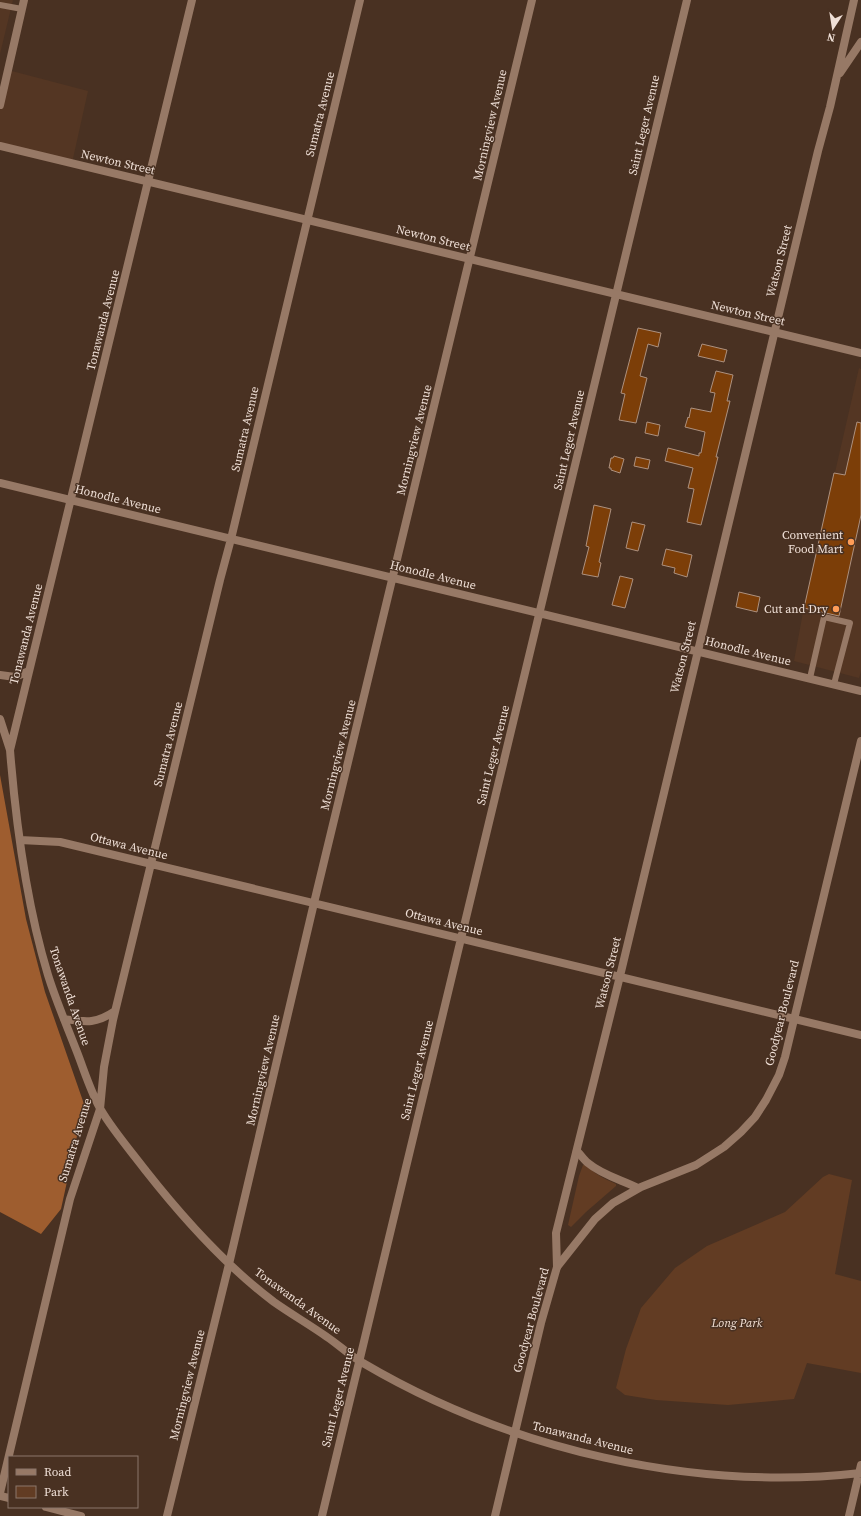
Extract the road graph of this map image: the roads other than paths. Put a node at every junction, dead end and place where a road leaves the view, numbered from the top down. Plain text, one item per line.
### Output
1 (24, 0) edge
2 (192, 0) edge
3 (360, 0) edge
4 (532, 0) edge
5 (687, 0) edge
6 (854, 0) edge
7 (0, 5) edge
8 (22, 9) junction
9 (861, 42) edge
10 (837, 76) junction
11 (0, 105) edge
12 (0, 146) edge
13 (149, 181) junction
14 (307, 220) junction
15 (470, 259) junction
16 (616, 294) junction
17 (774, 331) junction
18 (861, 353) edge
19 (0, 483) edge
20 (71, 500) junction
21 (231, 539) junction
22 (394, 577) junction
23 (540, 613) junction
24 (698, 651) junction
25 (29, 671) junction
26 (0, 675) edge
27 (810, 678) junction
28 (834, 684) junction
29 (861, 691) edge
30 (0, 720) edge
31 (861, 741) edge
32 (10, 750) junction
33 (20, 840) junction
34 (151, 864) junction
35 (314, 903) junction
36 (461, 939) junction
37 (620, 976) junction
38 (115, 1011) junction
39 (64, 1019) junction
40 (794, 1019) junction
41 (861, 1035) edge
42 (100, 1109) junction
43 (577, 1151) junction
44 (638, 1188) junction
45 (230, 1264) junction
46 (557, 1267) junction
47 (359, 1361) junction
48 (515, 1433) junction
49 (9, 1456) edge
50 (8, 1460) edge
51 (860, 1471) edge
52 (0, 1494) edge
53 (50, 1508) edge
54 (81, 1516) edge
55 (167, 1516) edge
56 (322, 1516) edge
57 (495, 1516) edge
58 (849, 1516) edge

1 - 8 street
2 - 13 street, Tonawanda Avenue
3 - 14 street, Sumatra Avenue
4 - 15 street, Morningview Avenue
5 - 16 street, Saint Leger Avenue
6 - 10 street, Watson Street
7 - 8 lane
8 - 11 street
9 - 10 street
10 - 17 street, Watson Street
12 - 13 street, Newton Street
13 - 14 street, Newton Street
13 - 20 street, Tonawanda Avenue
14 - 15 street, Newton Street
14 - 21 street, Sumatra Avenue
15 - 16 street, Newton Street
15 - 22 street, Morningview Avenue
16 - 17 street, Newton Street
16 - 23 street, Saint Leger Avenue
17 - 18 street, Newton Street
17 - 24 street, Watson Street
19 - 20 street, Honodle Avenue
20 - 21 street, Honodle Avenue
20 - 25 street, Tonawanda Avenue
21 - 22 street, Honodle Avenue
21 - 34 street, Sumatra Avenue
22 - 23 street, Honodle Avenue
22 - 35 street, Morningview Avenue
23 - 24 street, Honodle Avenue
23 - 36 street, Saint Leger Avenue
24 - 27 street, Honodle Avenue
24 - 37 street, Watson Street
25 - 26 street
25 - 32 street, Tonawanda Avenue
27 - 28 street, Honodle Avenue
27 - 28 lane
28 - 29 street, Honodle Avenue
30 - 32 street
31 - 40 street, Goodyear Boulevard
32 - 33 street, Tonawanda Avenue
33 - 34 street, Ottawa Avenue
33 - 39 street, Tonawanda Avenue
34 - 35 street, Ottawa Avenue
34 - 38 street, Sumatra Avenue
35 - 36 street, Ottawa Avenue
35 - 45 street, Morningview Avenue
36 - 37 street, Ottawa Avenue
36 - 47 street, Saint Leger Avenue
37 - 40 street, Ottawa Avenue
37 - 43 street, Watson Street
38 - 39 street
38 - 42 street, Sumatra Avenue
39 - 42 street, Tonawanda Avenue
40 - 41 street, Ottawa Avenue
40 - 44 street, Goodyear Boulevard
42 - 45 street, Tonawanda Avenue
42 - 49 street, Sumatra Avenue
43 - 44 street
43 - 46 street, Watson Street
44 - 46 street, Goodyear Boulevard
45 - 47 street, Tonawanda Avenue
45 - 55 street, Morningview Avenue
46 - 48 street, Goodyear Boulevard
47 - 48 street, Tonawanda Avenue
47 - 56 street, Saint Leger Avenue
48 - 51 street, Tonawanda Avenue
48 - 57 street, Goodyear Boulevard
50 - 52 street, Sumatra Avenue
51 - 58 street
53 - 54 street

